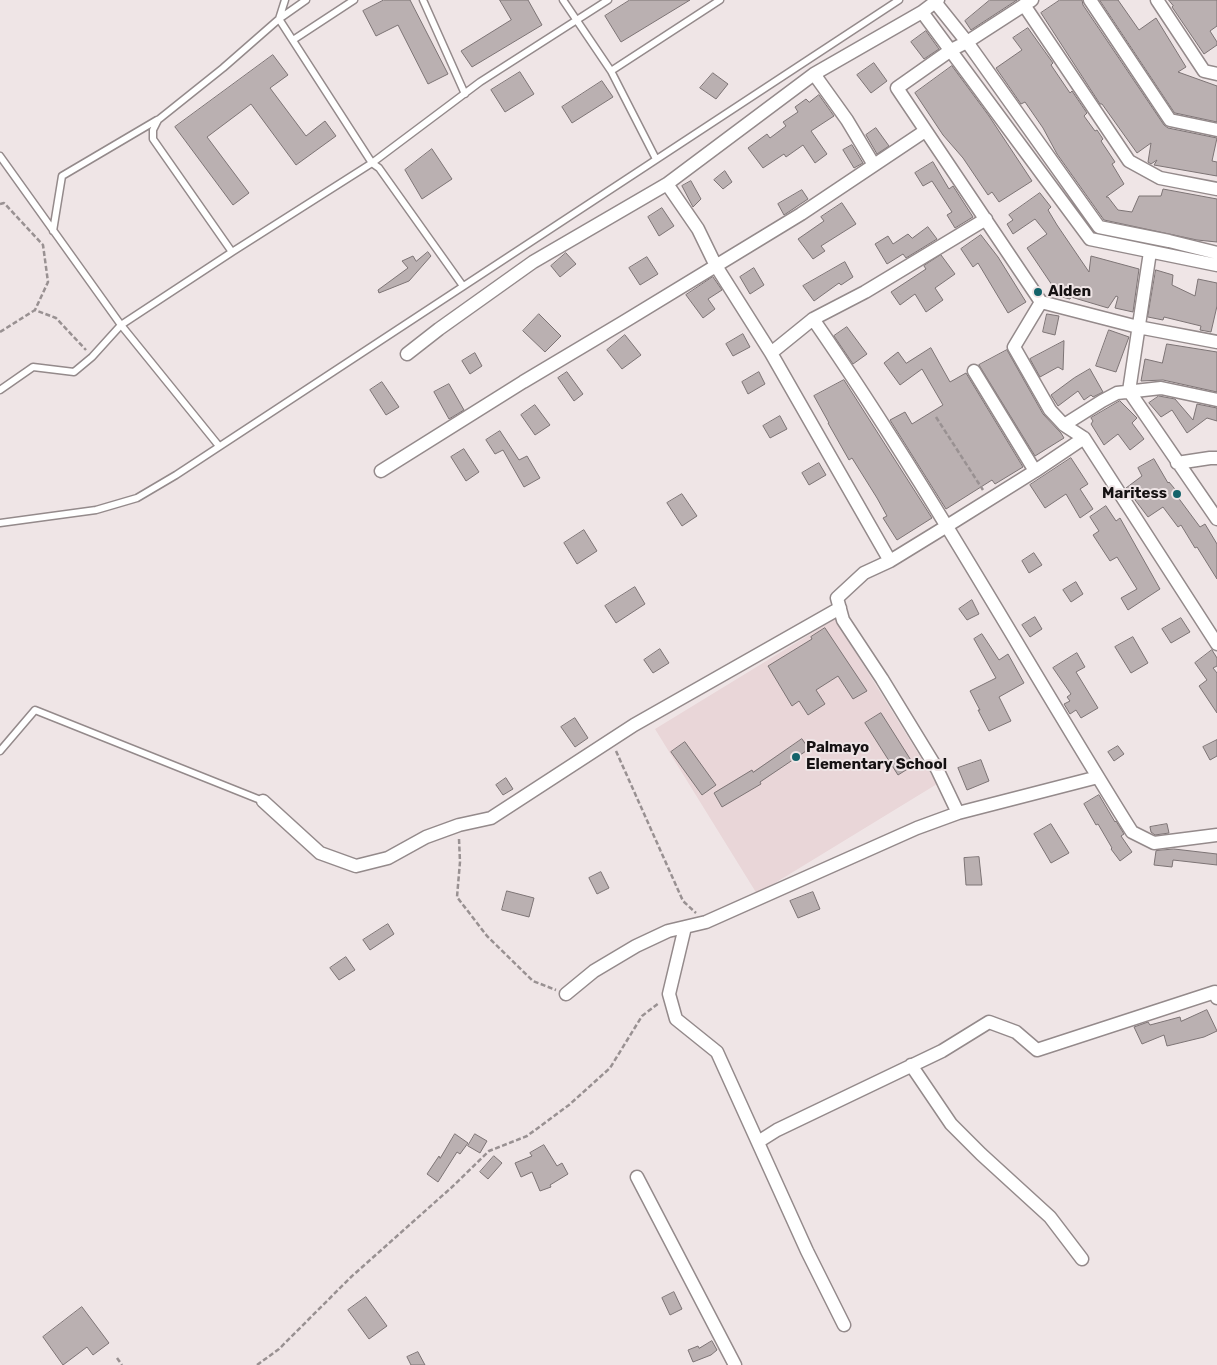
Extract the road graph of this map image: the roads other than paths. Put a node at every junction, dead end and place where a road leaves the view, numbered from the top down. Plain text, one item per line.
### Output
1 (285, 0) edge
2 (306, 0) edge
3 (354, 0) edge
4 (423, 0) edge
5 (563, 0) edge
6 (608, 0) edge
7 (720, 0) edge
8 (899, 0) edge
9 (1090, 0) edge
10 (1157, 0) edge
11 (936, 1) edge
12 (1028, 3) edge
13 (922, 12) junction
14 (279, 19) junction
15 (577, 20) junction
16 (293, 40) junction
17 (967, 42) junction
18 (950, 50) junction
19 (611, 71) junction
20 (814, 74) junction
21 (1217, 74) edge
22 (465, 94) junction
23 (158, 120) junction
24 (1217, 130) edge
25 (925, 131) junction
26 (0, 156) edge
27 (656, 159) junction
28 (372, 164) junction
29 (874, 165) junction
30 (667, 184) junction
31 (1217, 189) edge
32 (986, 219) junction
33 (53, 231) junction
34 (1173, 242) junction
35 (232, 252) junction
36 (1150, 252) junction
37 (1217, 253) edge
38 (1171, 256) junction
39 (1217, 265) edge
40 (716, 266) junction
41 (463, 286) junction
42 (1041, 302) junction
43 (813, 319) junction
44 (121, 325) junction
45 (1138, 327) junction
46 (1217, 342) edge
47 (771, 353) junction
48 (407, 354) dead end
49 (974, 371) dead end
50 (0, 390) edge
51 (1129, 392) junction
52 (1217, 400) edge
53 (1064, 425) junction
54 (1084, 438) junction
55 (219, 446) junction
56 (1217, 458) edge
57 (1177, 463) junction
58 (381, 471) dead end
59 (1035, 471) junction
60 (1217, 519) edge
61 (0, 523) edge
62 (947, 526) junction
63 (890, 561) junction
64 (840, 608) junction
65 (1217, 644) edge
66 (0, 751) edge
67 (1098, 777) junction
68 (263, 801) joint
69 (958, 813) junction
70 (1217, 835) edge
71 (685, 927) junction
72 (566, 994) road end
73 (1217, 998) edge
74 (911, 1065) junction
75 (758, 1142) junction
76 (637, 1177) dead end
77 (1082, 1259) dead end
78 (844, 1324) dead end
79 (735, 1365) edge

1 - 14 lane
2 - 14 lane
3 - 16 lane
4 - 22 lane
5 - 15 lane
6 - 15 lane
7 - 19 lane
8 - 27 lane
9 - 24 street
10 - 21 street
11 - 13 street
11 - 17 street
12 - 17 street
12 - 31 street
13 - 18 street
13 - 20 street
14 - 16 lane
14 - 23 lane
15 - 19 lane
15 - 22 lane
16 - 28 lane
17 - 18 street
17 - 34 street
18 - 25 street
18 - 36 street
19 - 27 lane
20 - 29 street
20 - 30 street
22 - 28 lane
23 - 33 lane
23 - 35 lane
25 - 29 street
25 - 32 street
26 - 33 lane
27 - 41 lane
28 - 35 lane
28 - 41 lane
29 - 40 street
30 - 40 street
30 - 48 street
32 - 42 street
32 - 43 street
33 - 44 lane
34 - 37 street
34 - 38 street
35 - 44 lane
36 - 38 street
36 - 45 street
38 - 39 street
40 - 47 street
40 - 58 street
41 - 55 lane
42 - 45 street
42 - 53 street
43 - 47 street
43 - 62 street
44 - 50 lane
44 - 55 lane
45 - 46 street
45 - 51 street
47 - 63 street
49 - 59 street
51 - 52 street
51 - 53 street
51 - 57 street
53 - 54 street
54 - 59 street
54 - 65 street
55 - 61 lane
56 - 57 street
57 - 60 street
59 - 62 street
62 - 63 street
62 - 67 street
63 - 64 street
64 - 68 street
64 - 69 street
66 - 68 lane
67 - 69 street
67 - 70 street
69 - 71 street
71 - 72 street
71 - 75 street
73 - 74 street
74 - 75 street
74 - 77 street
75 - 78 street
76 - 79 street

